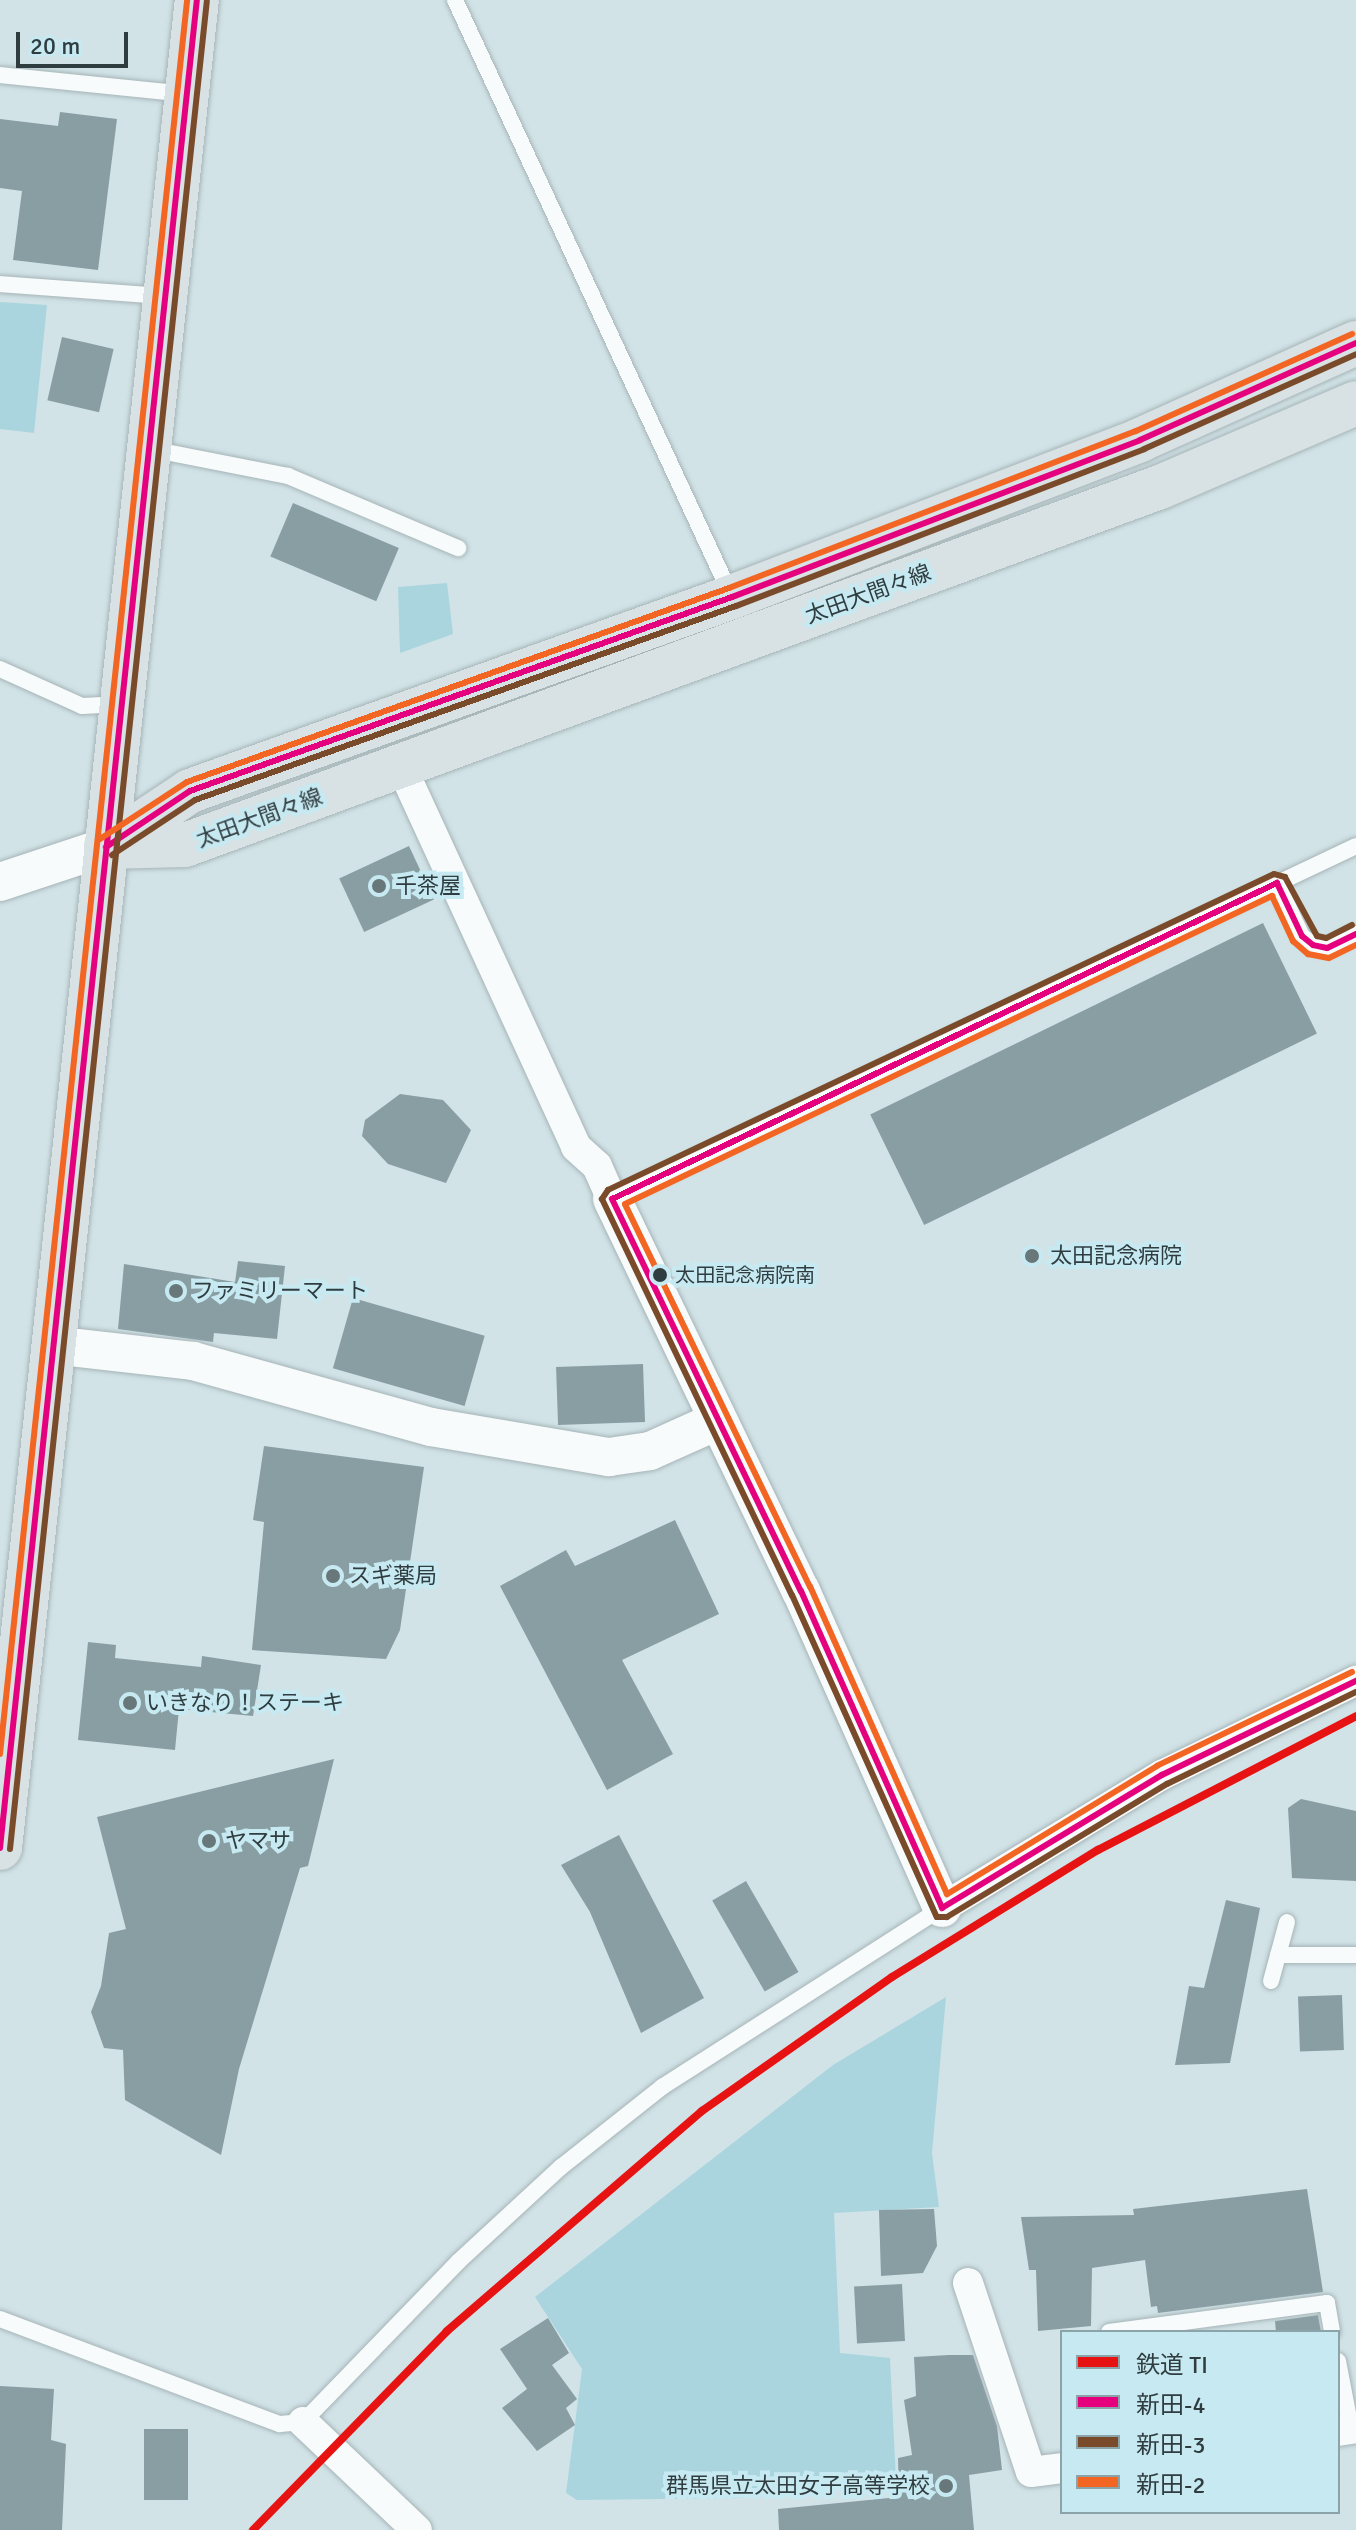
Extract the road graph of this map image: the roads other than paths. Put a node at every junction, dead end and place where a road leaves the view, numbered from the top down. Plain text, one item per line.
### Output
1 (197, 0) edge
2 (455, 0) edge
3 (0, 75) edge
4 (187, 94) junction
5 (0, 284) edge
6 (167, 296) junction
7 (1356, 343) edge
8 (1356, 403) edge
9 (149, 449) junction
10 (458, 548) dead end
11 (732, 597) junction
12 (0, 669) edge
13 (123, 704) junction
14 (401, 766) junction
15 (1356, 846) edge
16 (106, 847) junction
17 (0, 882) edge
18 (1277, 883) junction
19 (1356, 934) edge
20 (612, 1199) junction
21 (52, 1345) junction
22 (717, 1421) junction
23 (1356, 1681) edge
24 (0, 1848) edge
25 (942, 1908) junction
26 (1287, 1922) dead end
27 (1278, 1955) junction
28 (1356, 1955) edge
29 (1271, 1981) dead end
30 (968, 2283) dead end
31 (0, 2319) edge
32 (1124, 2330) edge
33 (1332, 2330) edge
34 (1340, 2375) edge
35 (303, 2422) junction
36 (1348, 2429) edge
37 (1060, 2468) edge
38 (417, 2530) edge

1 - 4 main road
2 - 11 lane
3 - 4 lane
4 - 6 main road
5 - 6 lane
6 - 9 main road
7 - 11 main road, 太田大間々線
8 - 14 main road, 太田大間々線
9 - 10 lane
9 - 13 main road
11 - 16 main road, 太田大間々線
12 - 13 lane
13 - 16 main road
14 - 16 main road, 太田大間々線
14 - 20 street
15 - 18 lane
16 - 17 street
16 - 21 main road
18 - 19 lane
18 - 20 lane
20 - 22 street
21 - 22 street
21 - 24 main road
22 - 25 street
23 - 25 street
25 - 35 lane
26 - 27 lane
27 - 28 lane
27 - 29 lane
30 - 37 street
31 - 35 lane
32 - 33 lane
34 - 36 lane
35 - 38 street

